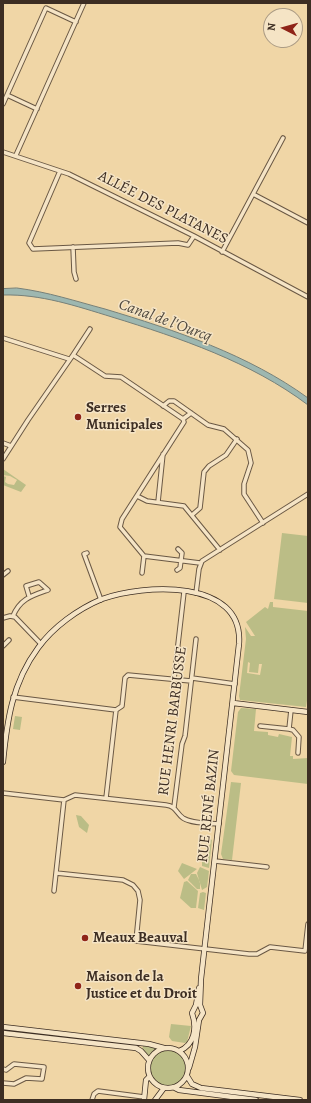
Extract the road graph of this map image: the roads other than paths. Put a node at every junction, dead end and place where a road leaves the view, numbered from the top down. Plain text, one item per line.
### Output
1 (84, 3) edge
2 (76, 22) junction
3 (7, 94) junction
4 (3, 104) edge
5 (37, 109) junction
6 (283, 138) dead end
7 (3, 152) edge
8 (16, 155) junction
9 (60, 171) junction
10 (253, 194) junction
11 (308, 223) edge
12 (194, 236) junction
13 (72, 247) junction
14 (222, 252) junction
15 (76, 279) dead end
16 (308, 297) edge
17 (90, 329) dead end
18 (3, 338) edge
19 (73, 355) junction
20 (69, 359) junction
21 (163, 406) junction
22 (190, 413) junction
23 (183, 419) junction
24 (237, 439) junction
25 (3, 443) edge
26 (11, 446) junction
27 (164, 453) junction
28 (3, 459) edge
29 (308, 494) edge
30 (137, 496) junction
31 (158, 502) junction
32 (192, 515) junction
33 (263, 523) junction
34 (178, 549) dead end
35 (220, 550) junction
36 (87, 553) dead end
37 (144, 556) junction
38 (181, 560) junction
39 (200, 563) junction
40 (177, 570) dead end
41 (8, 571) dead end
42 (142, 573) dead end
43 (3, 575) edge
44 (184, 592) junction
45 (196, 593) junction
46 (29, 596) junction
47 (101, 600) junction
48 (13, 616) junction
49 (3, 618) edge
50 (196, 639) dead end
51 (9, 640) dead end
52 (41, 644) junction
53 (3, 646) edge
54 (174, 679) junction
55 (191, 680) junction
56 (235, 684) junction
57 (13, 697) junction
58 (233, 703) junction
59 (116, 710) junction
60 (291, 710) junction
61 (308, 712) edge
62 (260, 726) dead end
63 (289, 729) junction
64 (298, 753) dead end
65 (3, 762) edge
66 (3, 793) edge
67 (106, 798) junction
68 (64, 800) junction
69 (174, 807) junction
70 (219, 824) junction
71 (215, 861) junction
72 (267, 867) dead end
73 (56, 873) junction
74 (54, 890) dead end
75 (308, 924) edge
76 (205, 949) junction
77 (198, 1008) junction
78 (197, 1017) junction
79 (3, 1027) edge
80 (3, 1033) edge
81 (164, 1048) junction
82 (179, 1051) junction
83 (150, 1060) junction
84 (189, 1068) junction
85 (3, 1069) edge
86 (187, 1076) junction
87 (149, 1077) junction
88 (3, 1083) edge
89 (164, 1088) junction
90 (175, 1088) junction
91 (136, 1098) edge
92 (144, 1098) edge
93 (264, 1098) edge
94 (92, 1100) edge
95 (155, 1100) edge
96 (256, 1100) edge
97 (300, 1100) edge

1 - 2 street
2 - 3 street
2 - 5 street
3 - 4 street
3 - 5 street
5 - 8 street
6 - 10 street
7 - 8 street, ALLÉE DES PLATANES
8 - 9 street, ALLÉE DES PLATANES
9 - 12 street, ALLÉE DES PLATANES
9 - 13 street
10 - 11 street
10 - 14 street
12 - 13 street
12 - 14 street, ALLÉE DES PLATANES
13 - 15 street
14 - 16 street, ALLÉE DES PLATANES
17 - 19 street
18 - 20 street
19 - 20 street
19 - 21 street
20 - 26 street
21 - 22 street
21 - 23 street
22 - 23 street
22 - 24 street
23 - 27 street
24 - 32 street
24 - 33 street
25 - 26 street
26 - 28 street
27 - 30 street
27 - 31 street
29 - 33 street
30 - 31 street
30 - 37 street
31 - 32 street
32 - 35 street
33 - 35 street
34 - 38 street
35 - 39 street
36 - 47 street
37 - 38 street
37 - 42 street
38 - 39 street
38 - 40 street
39 - 45 street
41 - 43 street
44 - 45 street
44 - 47 street
44 - 54 street
45 - 56 street, RUE RENÉ BAZIN
46 - 46 street
46 - 48 street
47 - 52 street
48 - 49 street
48 - 52 street
50 - 55 street, RUE HENRI BARBUSSE
51 - 53 street
52 - 57 street
54 - 55 street
54 - 59 street
55 - 56 street
55 - 69 street, RUE HENRI BARBUSSE
56 - 58 street, RUE RENÉ BAZIN
57 - 59 street
57 - 65 street
58 - 60 street
58 - 70 street, RUE RENÉ BAZIN
59 - 67 street
60 - 61 street
60 - 63 street
62 - 63 street
63 - 64 street
66 - 68 street
67 - 68 street
67 - 69 street
68 - 73 street
69 - 70 street
70 - 71 street, RUE RENÉ BAZIN
71 - 72 street
71 - 76 street, RUE RENÉ BAZIN
73 - 74 street
73 - 76 street
75 - 76 street
76 - 77 street, RUE RENÉ BAZIN
77 - 78 street
77 - 78 street
78 - 82 street
78 - 84 street
79 - 81 street
80 - 83 street
81 - 82 street
81 - 83 street
82 - 84 street
83 - 87 street
84 - 86 street
85 - 88 street
86 - 90 street
86 - 93 street
87 - 89 street
87 - 92 street
89 - 90 street
89 - 95 street
90 - 96 street
91 - 92 street
91 - 94 street
93 - 97 street

